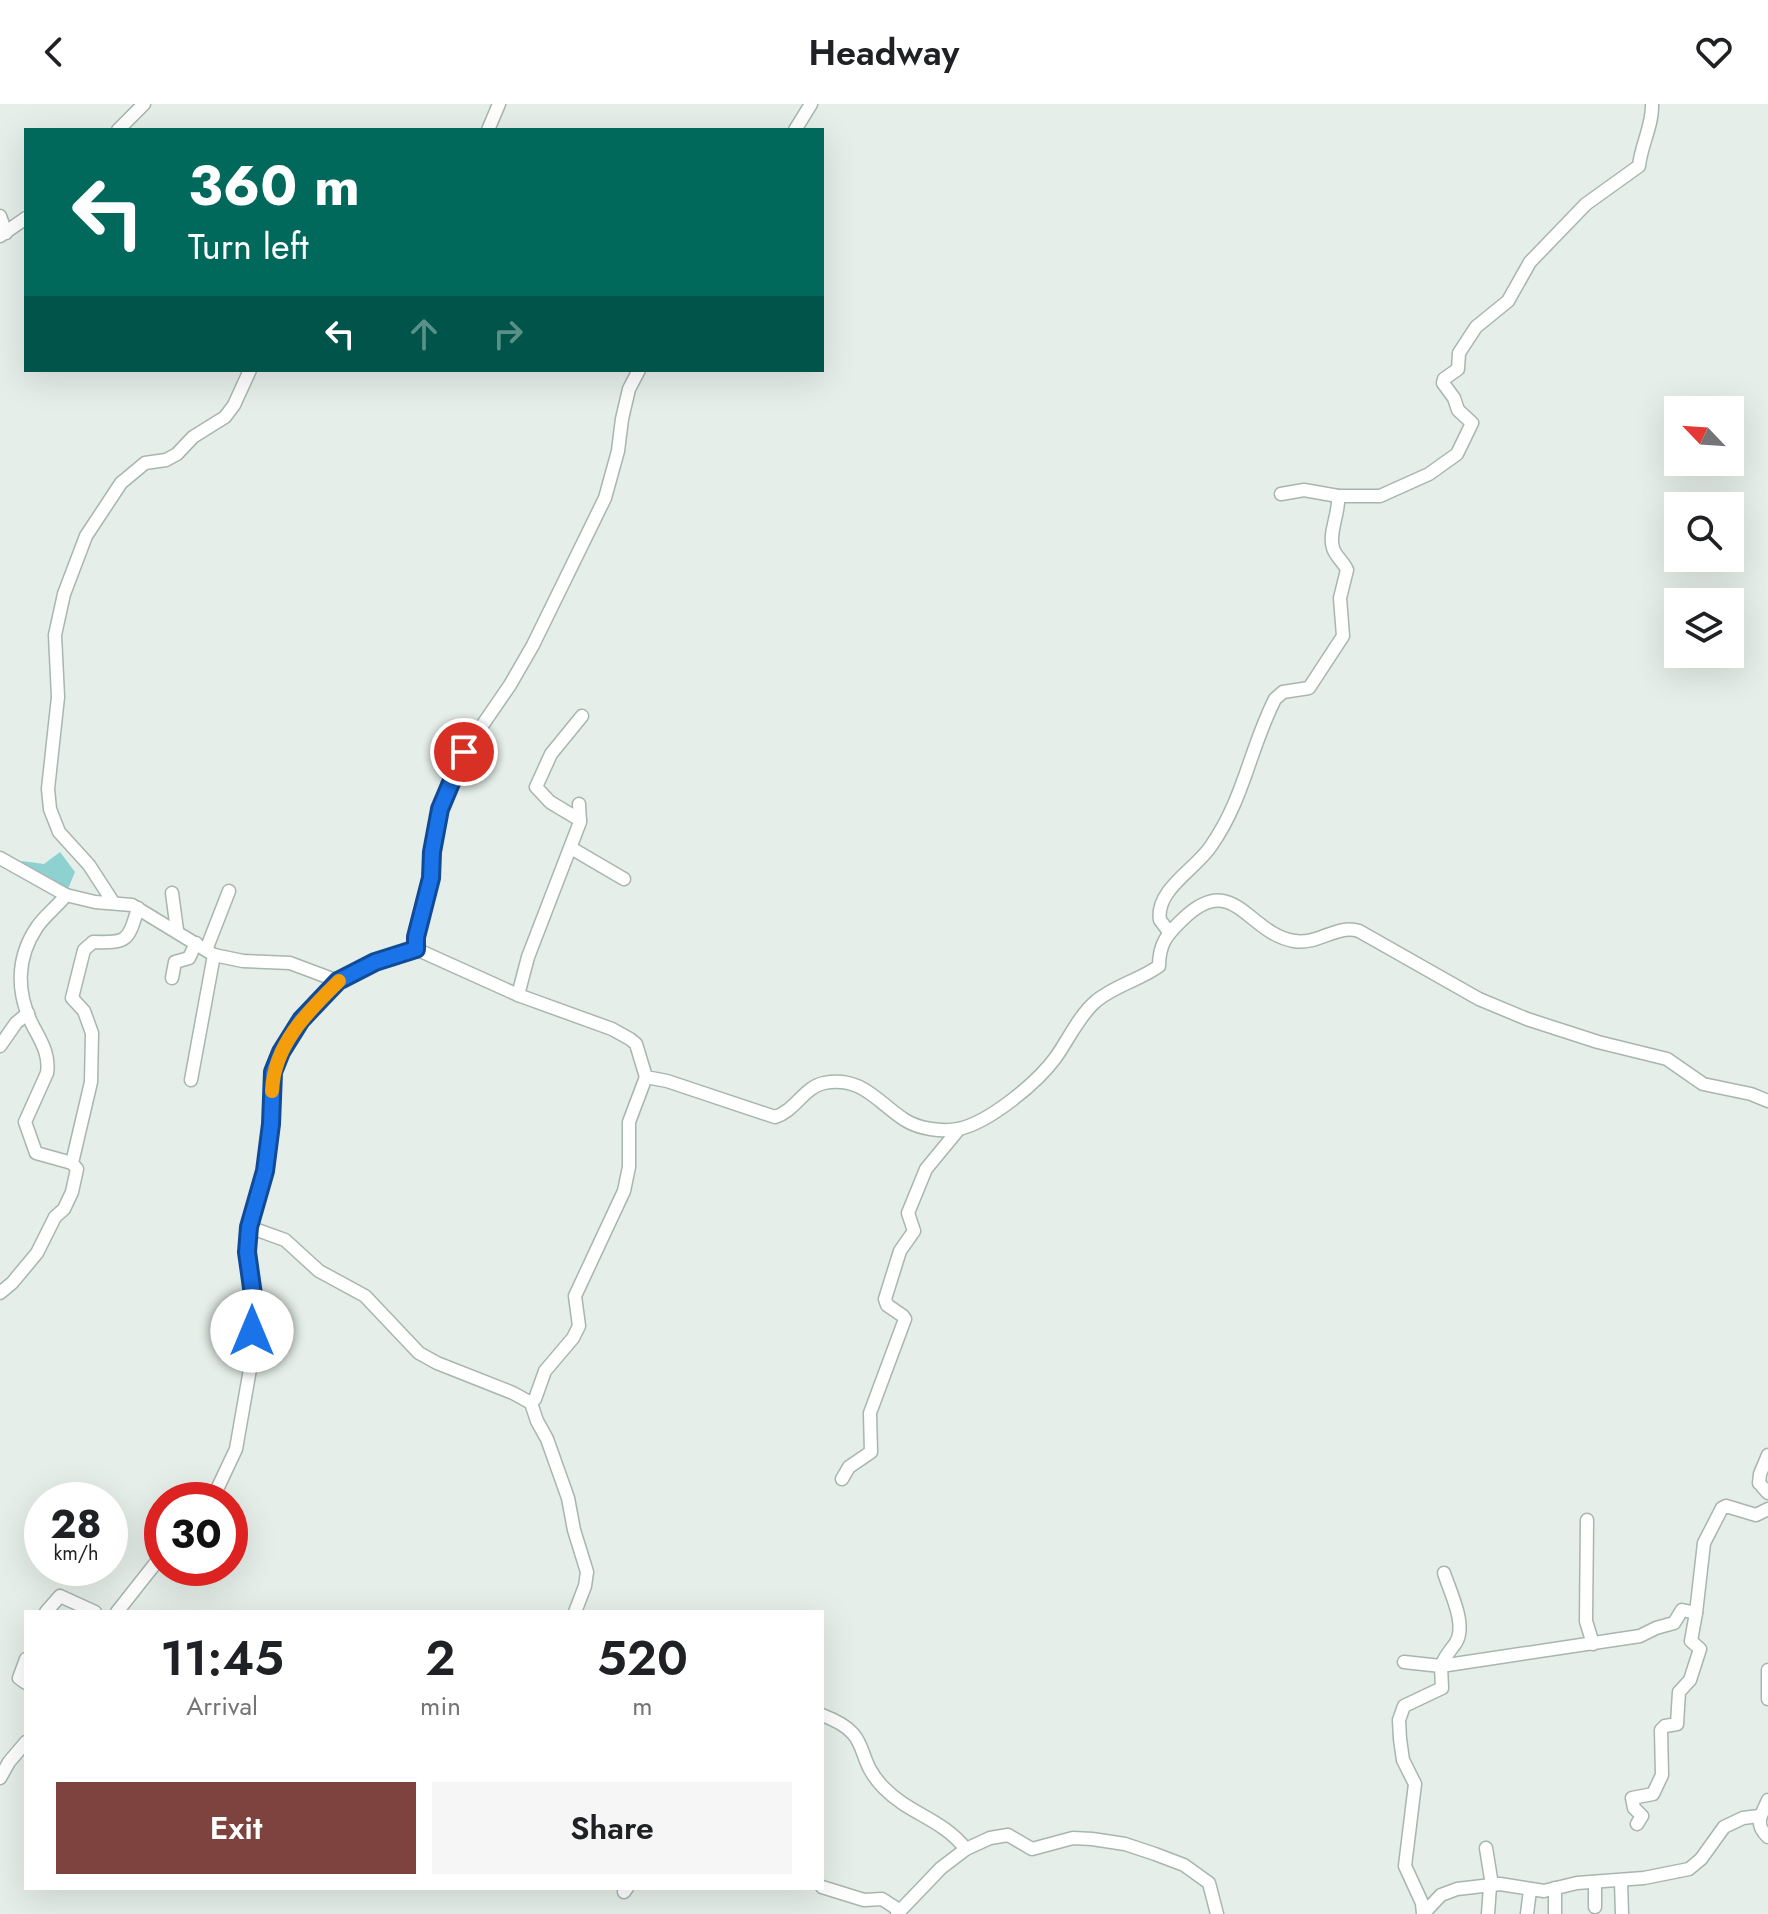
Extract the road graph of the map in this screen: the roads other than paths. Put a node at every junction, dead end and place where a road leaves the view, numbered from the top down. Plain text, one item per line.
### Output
1 (144, 104) edge
2 (499, 104) edge
3 (811, 104) edge
4 (1652, 104) edge
5 (120, 128) edge
6 (489, 128) edge
7 (796, 128) edge
8 (0, 216) edge
9 (24, 219) edge
10 (3, 235) edge
11 (249, 372) edge
12 (638, 372) edge
13 (1281, 494) dead end
14 (1338, 496) junction
15 (582, 716) dead end
16 (579, 804) dead end
17 (580, 820) junction
18 (571, 848) junction
19 (0, 858) edge
20 (624, 879) dead end
21 (229, 891) dead end
22 (172, 893) dead end
23 (66, 895) junction
24 (113, 902) junction
25 (138, 908) junction
26 (177, 930) junction
27 (1169, 932) junction
28 (205, 949) junction
29 (416, 949) junction
30 (172, 978) dead end
31 (338, 981) junction
32 (518, 995) junction
33 (28, 1013) junction
34 (0, 1046) edge
35 (646, 1077) junction
36 (191, 1080) dead end
37 (1768, 1101) edge
38 (959, 1129) junction
39 (72, 1163) junction
40 (249, 1227) junction
41 (0, 1293) edge
42 (531, 1403) junction
43 (1768, 1455) edge
44 (842, 1479) dead end
45 (220, 1482) edge
46 (1768, 1493) edge
47 (1768, 1509) edge
48 (1587, 1520) dead end
49 (1444, 1573) dead end
50 (144, 1578) edge
51 (47, 1610) edge
52 (91, 1610) edge
53 (119, 1610) edge
54 (576, 1610) edge
55 (1696, 1613) junction
56 (1593, 1644) junction
57 (1404, 1662) dead end
58 (24, 1664) edge
59 (1441, 1666) junction
60 (1768, 1670) edge
61 (24, 1682) edge
62 (1768, 1699) edge
63 (824, 1716) edge
64 (24, 1744) edge
65 (0, 1778) edge
66 (1768, 1800) edge
67 (1428, 1810) dead end
68 (1414, 1811) junction
69 (1759, 1816) junction
70 (1637, 1824) dead end
71 (1768, 1837) edge
72 (1486, 1848) dead end
73 (966, 1849) junction
74 (1621, 1881) junction
75 (1595, 1882) junction
76 (1491, 1885) junction
77 (824, 1888) edge
78 (1555, 1888) junction
79 (1530, 1890) junction
80 (1595, 1907) dead end
81 (898, 1912) edge
82 (1423, 1913) edge
83 (1217, 1914) edge
84 (1488, 1914) edge
85 (1527, 1914) edge
86 (1555, 1914) edge
87 (1622, 1914) edge

1 - 5 street
2 - 6 street
3 - 7 street
4 - 14 street
8 - 10 street
9 - 10 street
11 - 24 street
12 - 29 street
13 - 14 street
14 - 27 street
15 - 17 street
16 - 17 street
17 - 18 street
18 - 20 street
18 - 32 street
19 - 23 street
21 - 28 street
22 - 26 street
23 - 24 street
23 - 33 street
24 - 25 street
25 - 26 street
25 - 39 street
26 - 28 street
27 - 37 street
27 - 38 street
28 - 30 street
28 - 31 street
28 - 36 street
29 - 31 street
29 - 32 street
31 - 40 street
32 - 35 street
33 - 34 street
33 - 39 street
35 - 38 street
35 - 42 street
38 - 44 street
39 - 41 street
40 - 42 street
40 - 45 street
42 - 54 street
43 - 46 street
47 - 55 street
48 - 56 street
49 - 59 street
50 - 53 street
51 - 52 street
55 - 56 street
55 - 70 street
56 - 59 street
57 - 59 street
58 - 61 street
59 - 68 street
60 - 62 street
63 - 73 street
64 - 65 street
66 - 69 street
67 - 68 street
68 - 82 street
69 - 71 street
69 - 74 street
72 - 76 street
73 - 81 street
73 - 83 street
74 - 75 street
74 - 87 street
75 - 78 street
75 - 80 street
76 - 79 street
76 - 82 street
76 - 84 street
77 - 81 street
78 - 79 street
78 - 86 street
79 - 85 street

